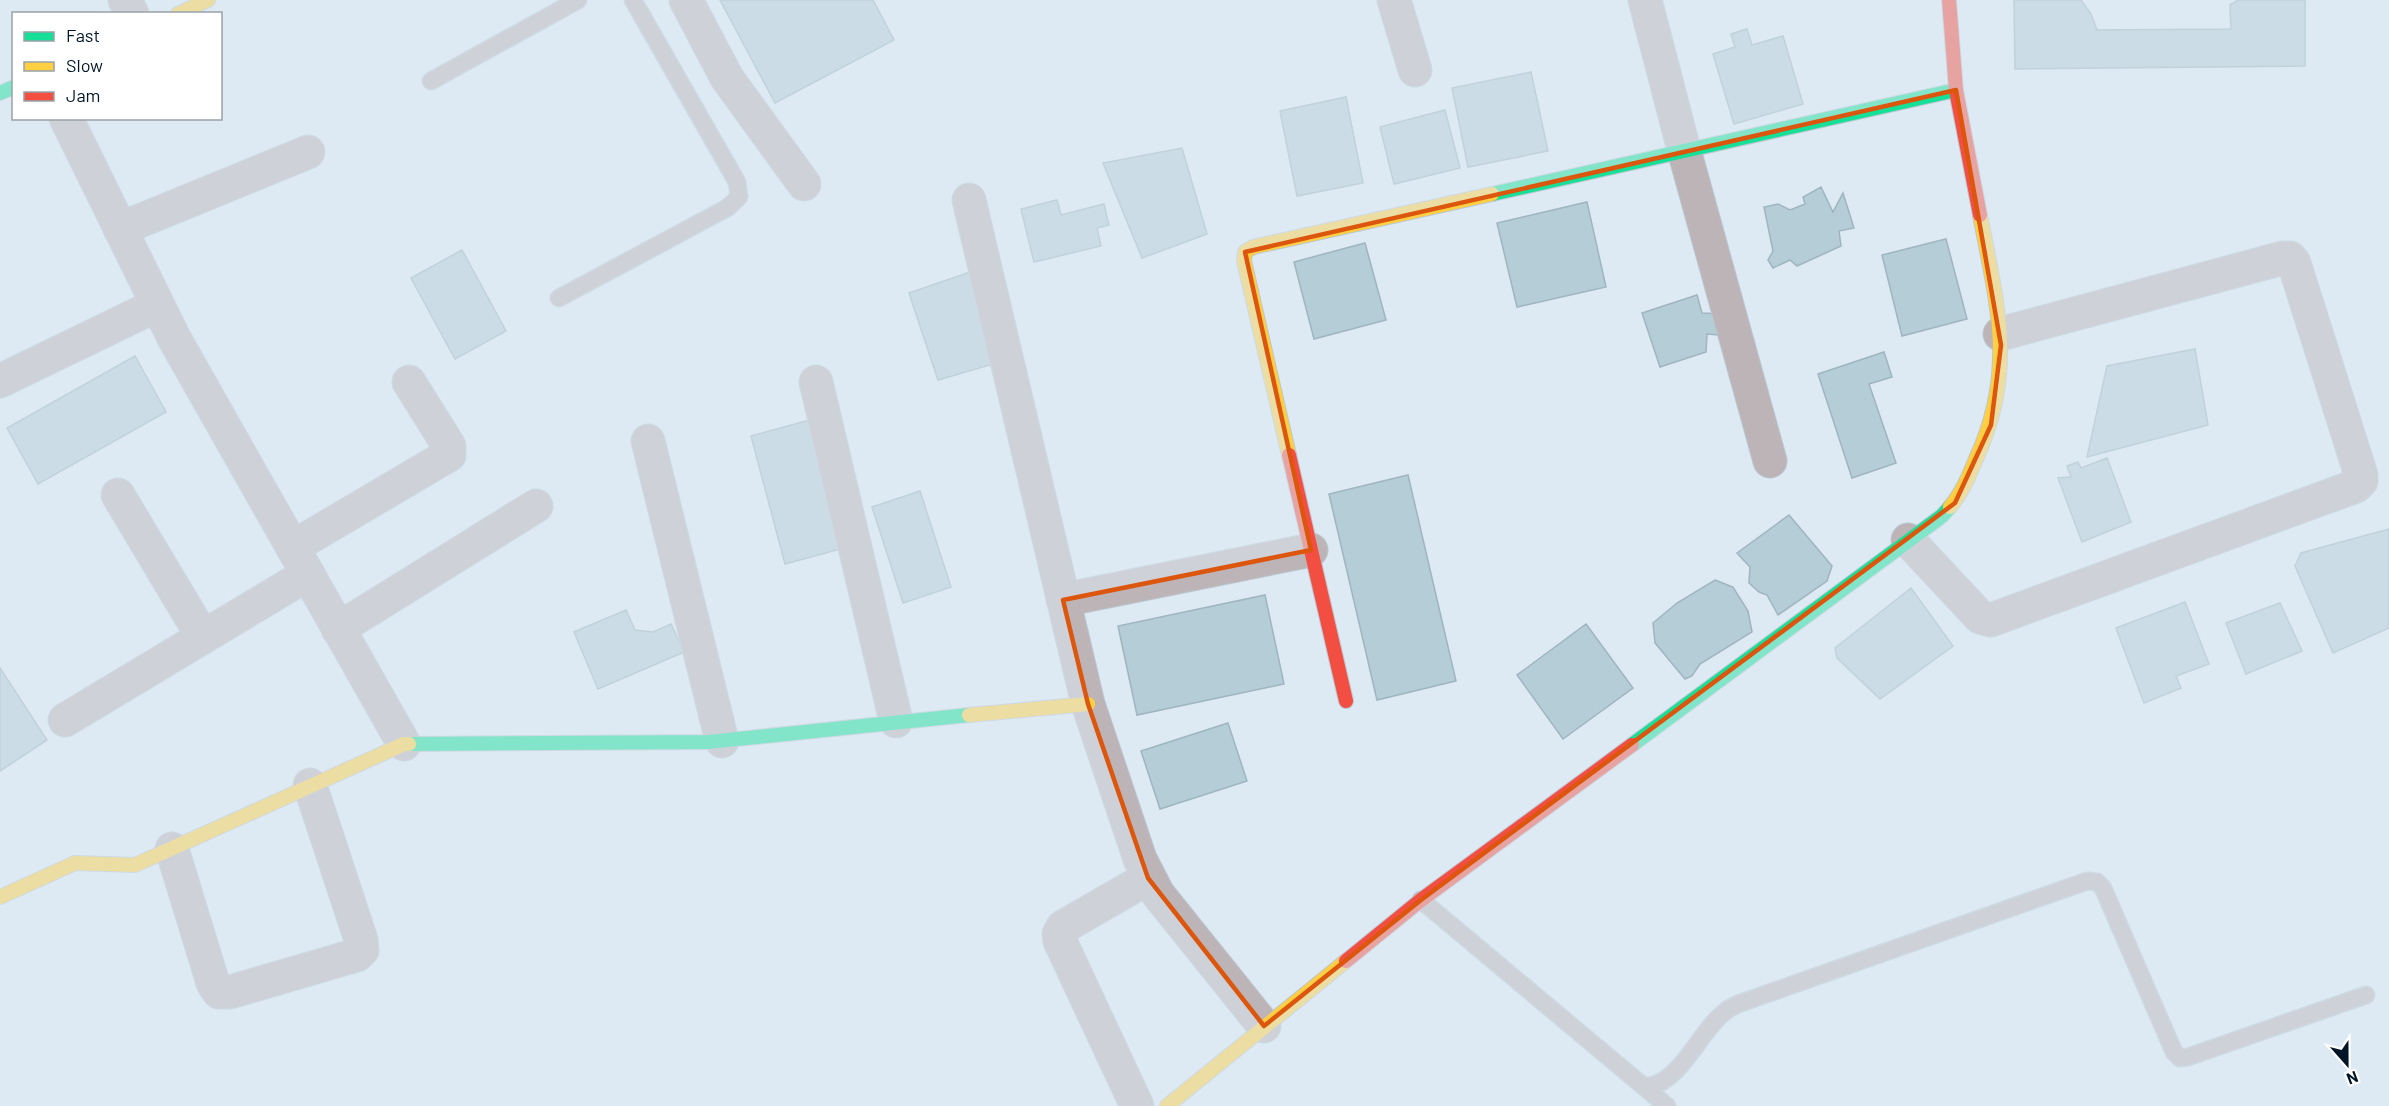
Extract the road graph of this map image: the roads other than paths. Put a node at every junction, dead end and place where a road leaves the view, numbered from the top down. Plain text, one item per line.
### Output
1 (208, 0) edge
2 (578, 0) edge
3 (633, 0) edge
4 (686, 0) edge
5 (1394, 0) edge
6 (1645, 0) edge
7 (1949, 0) edge
8 (182, 12) edge
9 (1414, 70) dead end
10 (431, 81) dead end
11 (1956, 90) junction
12 (67, 120) edge
13 (1684, 150) junction
14 (308, 152) dead end
15 (804, 184) dead end
16 (969, 200) dead end
17 (120, 229) junction
18 (559, 298) dead end
19 (157, 305) junction
20 (2000, 334) junction
21 (0, 381) edge
22 (409, 382) dead end
23 (816, 382) dead end
24 (648, 441) dead end
25 (1770, 461) dead end
26 (118, 495) dead end
27 (536, 506) dead end
28 (1908, 540) junction
29 (1311, 550) junction
30 (300, 561) junction
31 (1064, 600) junction
32 (338, 629) junction
33 (203, 637) junction
34 (1346, 701) dead end
35 (1088, 704) junction
36 (65, 720) dead end
37 (896, 721) junction
38 (722, 741) junction
39 (404, 744) junction
40 (310, 785) junction
41 (171, 849) junction
42 (1148, 878) junction
43 (0, 897) edge
44 (1421, 900) junction
45 (2366, 995) dead end
46 (1264, 1026) junction
47 (1645, 1086) junction
48 (1137, 1106) edge
49 (1167, 1106) edge
50 (1667, 1106) edge

1 - 8 street
2 - 10 lane
3 - 18 lane
4 - 15 street
5 - 9 street
6 - 13 street
7 - 11 street
11 - 13 street
11 - 20 street
12 - 17 street
13 - 25 street
13 - 29 street
14 - 17 street
16 - 31 street
17 - 19 street
19 - 21 street
19 - 30 street
20 - 28 street
20 - 28 street
22 - 30 street
23 - 37 street
24 - 38 street
26 - 33 street
27 - 32 street
28 - 44 street
29 - 31 street
29 - 34 street
30 - 32 street
30 - 33 street
31 - 35 street
32 - 39 street
33 - 36 street
35 - 37 street
35 - 42 street
37 - 38 street
38 - 39 street
39 - 40 street
40 - 41 street
40 - 41 street
41 - 43 street
42 - 46 street
42 - 48 street
44 - 46 street
44 - 47 lane
45 - 47 lane
46 - 49 street
47 - 50 lane

